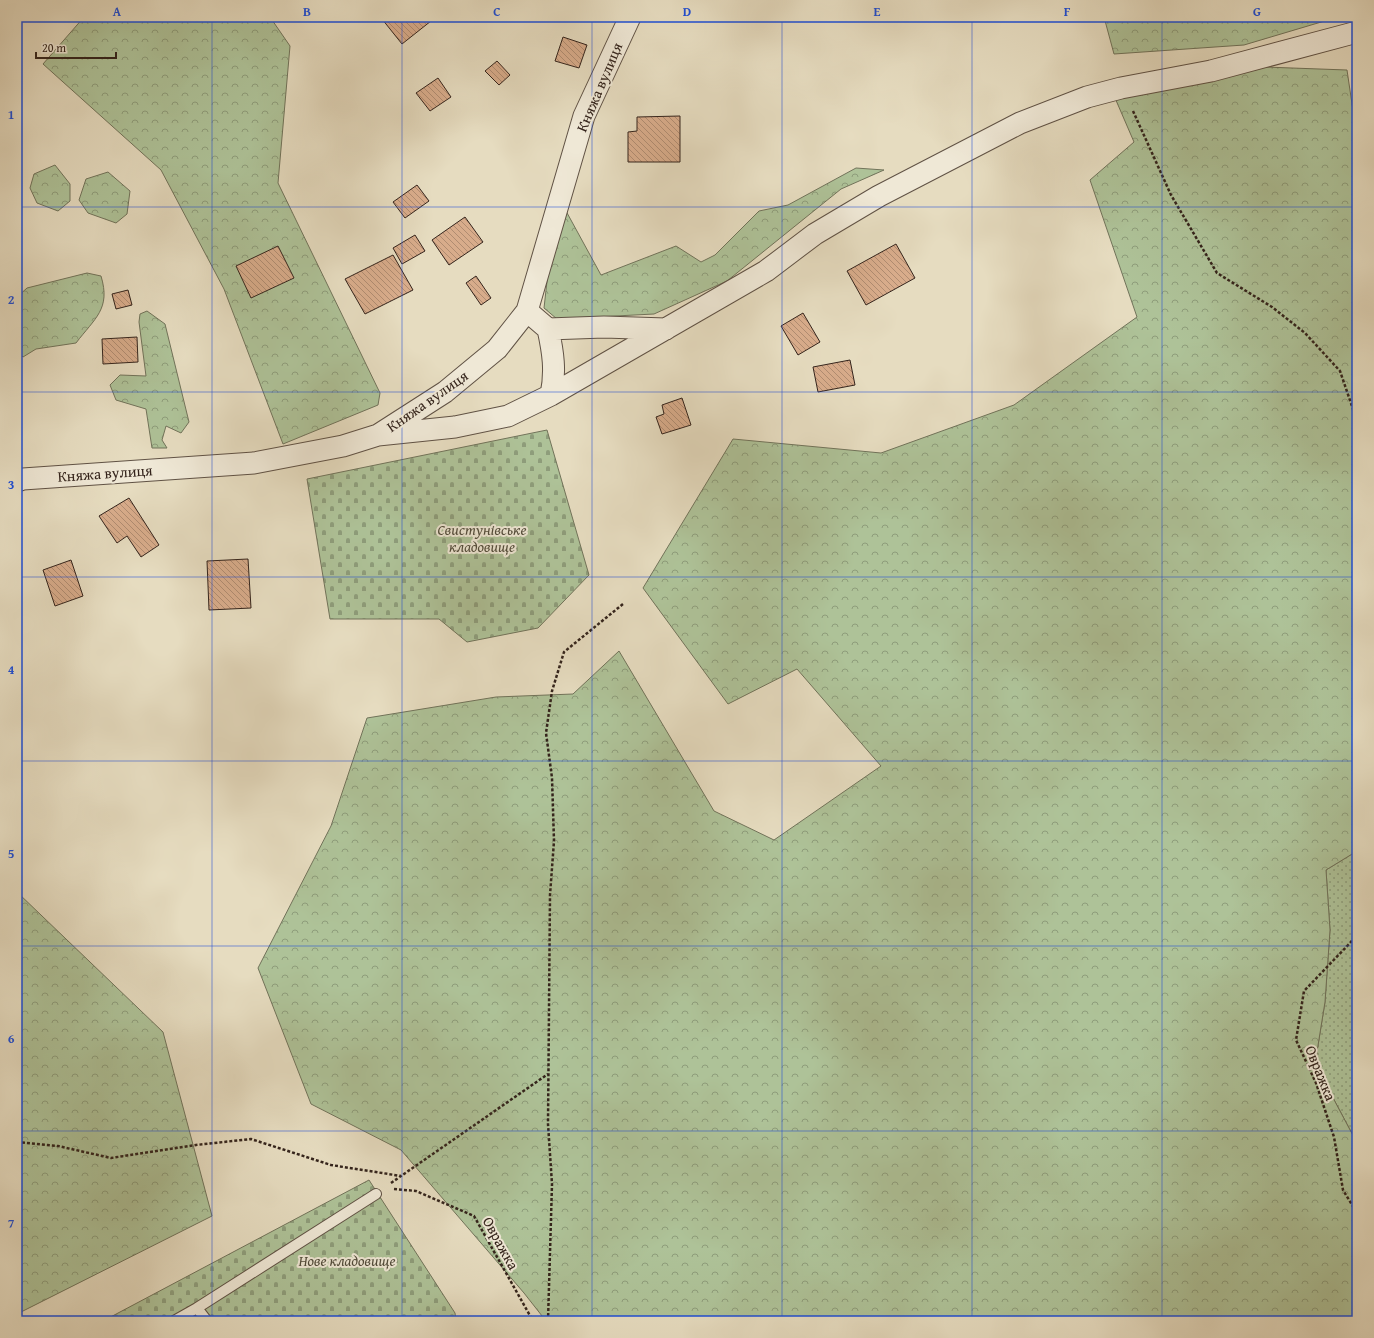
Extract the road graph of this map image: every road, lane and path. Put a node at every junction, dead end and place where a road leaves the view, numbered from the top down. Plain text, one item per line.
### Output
1 (630, 17) edge
2 (1357, 32) edge
3 (1121, 88) junction
4 (527, 311) junction
5 (548, 329) junction
6 (666, 329) junction
7 (551, 395) junction
8 (1357, 421) edge
9 (378, 436) junction
10 (17, 481) edge
11 (623, 604) dead end
12 (1357, 932) edge
13 (548, 1074) junction
14 (17, 1142) edge
15 (401, 1176) junction
16 (380, 1191) junction
17 (1357, 1213) edge
18 (197, 1308) junction
19 (174, 1321) edge
20 (207, 1321) edge
21 (533, 1321) edge
22 (548, 1321) edge

1 - 4 street, Княжа вулиця
2 - 3 street
3 - 6 street
3 - 8 path
4 - 5 street
4 - 9 street, Княжа вулиця
5 - 6 street
5 - 7 street
6 - 7 street
7 - 9 street
9 - 10 street, Княжа вулиця
11 - 13 path
12 - 17 path, Овражка
13 - 15 path
13 - 22 path
14 - 15 path
15 - 16 path
16 - 18 lane
16 - 21 path, Овражка
18 - 19 lane
18 - 20 lane

